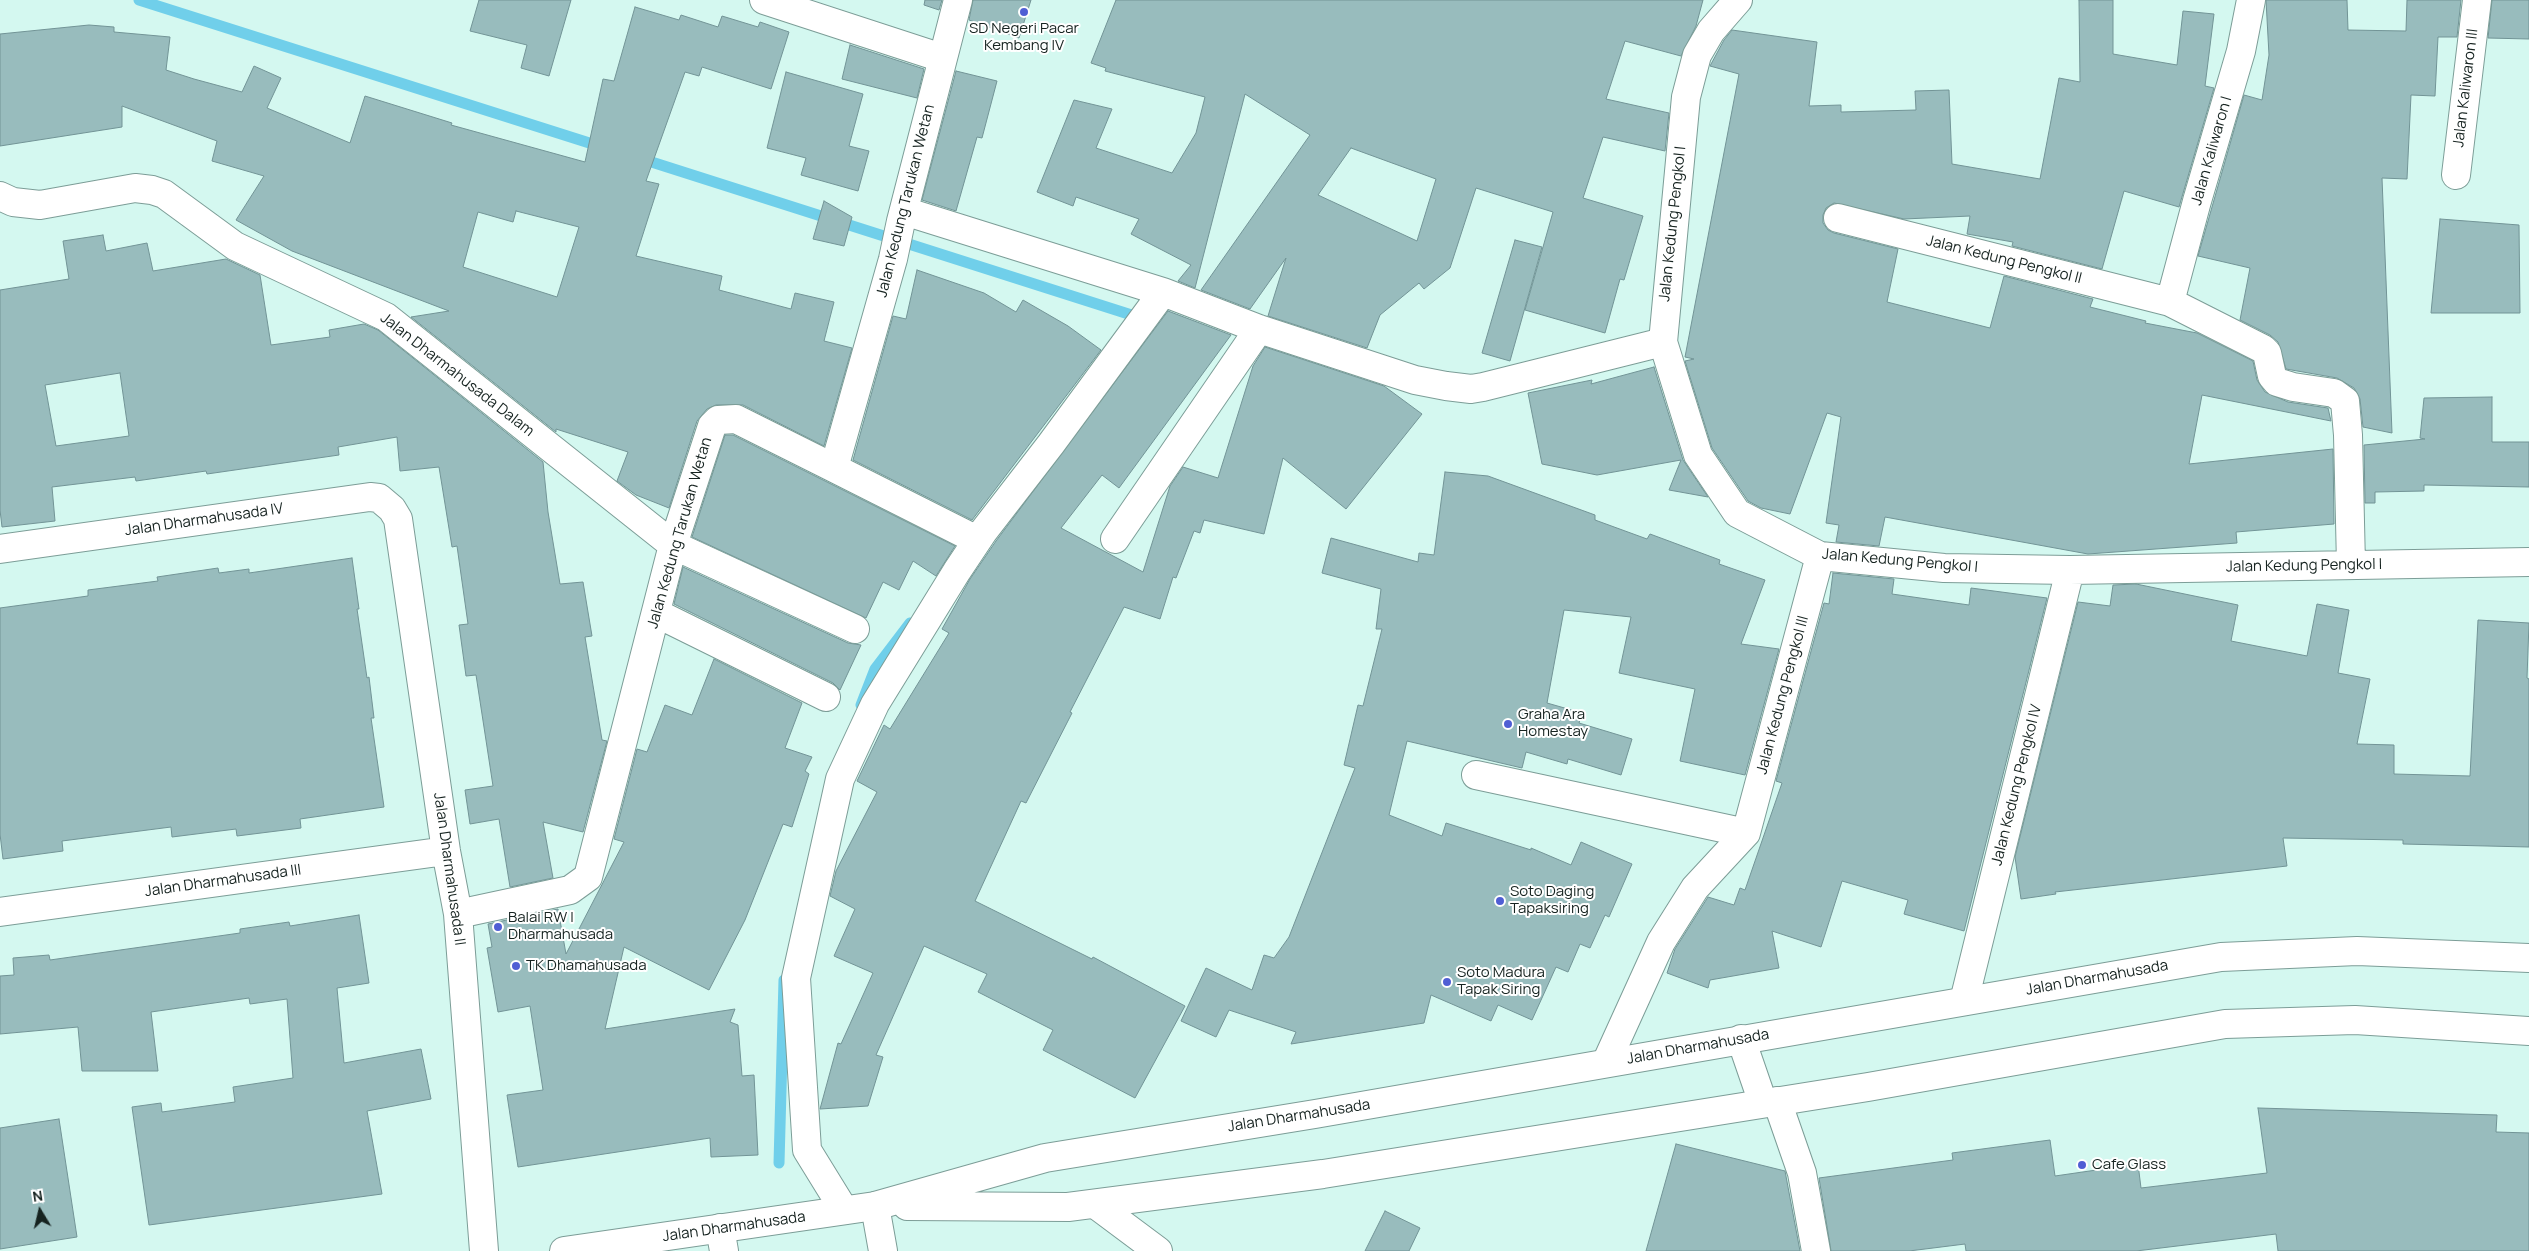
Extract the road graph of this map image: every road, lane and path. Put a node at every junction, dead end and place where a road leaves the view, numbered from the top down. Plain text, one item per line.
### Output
1 (764, 0) edge
2 (958, 0) edge
3 (1738, 0) edge
4 (2251, 0) edge
5 (2477, 0) edge
6 (942, 58) junction
7 (2456, 175) dead end
8 (0, 196) edge
9 (902, 216) junction
10 (1838, 218) dead end
11 (1162, 292) junction
12 (2170, 302) junction
13 (1258, 330) junction
14 (1663, 342) junction
15 (834, 468) junction
16 (398, 519) joint
17 (967, 535) dead end
18 (1115, 539) dead end
19 (673, 545) junction
20 (0, 549) edge
21 (1820, 556) junction
22 (2529, 562) edge
23 (2351, 565) junction
24 (2070, 570) junction
25 (656, 612) junction
26 (855, 629) dead end
27 (826, 697) dead end
28 (1476, 775) dead end
29 (1746, 833) junction
30 (446, 851) junction
31 (0, 912) edge
32 (458, 914) junction
33 (2529, 958) edge
34 (1964, 1001) junction
35 (2529, 1031) edge
36 (1741, 1039) junction
37 (1606, 1063) junction
38 (1770, 1102) junction
39 (1095, 1204) junction
40 (875, 1206) junction
41 (844, 1210) junction
42 (722, 1240) edge
43 (484, 1251) edge
44 (564, 1251) edge
45 (883, 1251) edge
46 (1158, 1251) edge
47 (1816, 1251) edge

1 - 6 street
2 - 6 street, Jalan Kedung Tarukan Wetan
3 - 14 street, Jalan Kedung Pengkol I
4 - 12 street, Jalan Kaliwaron I
5 - 7 street, Jalan Kaliwaron III
6 - 9 street, Jalan Kedung Tarukan Wetan
8 - 19 street, Jalan Dharmahusada Dalam
9 - 11 street
9 - 15 street, Jalan Kedung Tarukan Wetan
10 - 12 street, Jalan Kedung Pengkol II
11 - 13 street
11 - 41 street
12 - 23 street, Jalan Kedung Pengkol II
13 - 14 street
13 - 18 street
14 - 21 street, Jalan Kedung Pengkol I
15 - 17 street
15 - 19 street, Jalan Kedung Tarukan Wetan
16 - 20 street, Jalan Dharmahusada IV
16 - 30 street, Jalan Dharmahusada II
19 - 25 street, Jalan Kedung Tarukan Wetan
19 - 26 street, Jalan Dharmahusada Dalam
21 - 24 street, Jalan Kedung Pengkol I
21 - 29 street, Jalan Kedung Pengkol III
22 - 23 street, Jalan Kedung Pengkol I
23 - 24 street, Jalan Kedung Pengkol I
24 - 34 street, Jalan Kedung Pengkol IV
25 - 27 street
25 - 32 street, Jalan Kedung Tarukan Wetan
28 - 29 street
29 - 37 street, Jalan Kedung Pengkol III
30 - 31 street, Jalan Dharmahusada III
30 - 32 street, Jalan Dharmahusada II
32 - 43 street, Jalan Dharmahusada II
33 - 34 street, Jalan Dharmahusada
34 - 36 street, Jalan Dharmahusada
35 - 38 street, Jalan Dharmahusada
36 - 37 street, Jalan Dharmahusada
36 - 38 street
37 - 40 street, Jalan Dharmahusada
38 - 39 street, Jalan Dharmahusada
38 - 47 street
39 - 40 street, Jalan Dharmahusada
39 - 46 street
40 - 41 street, Jalan Dharmahusada
40 - 45 street
41 - 42 street, Jalan Dharmahusada
42 - 44 street, Jalan Dharmahusada

